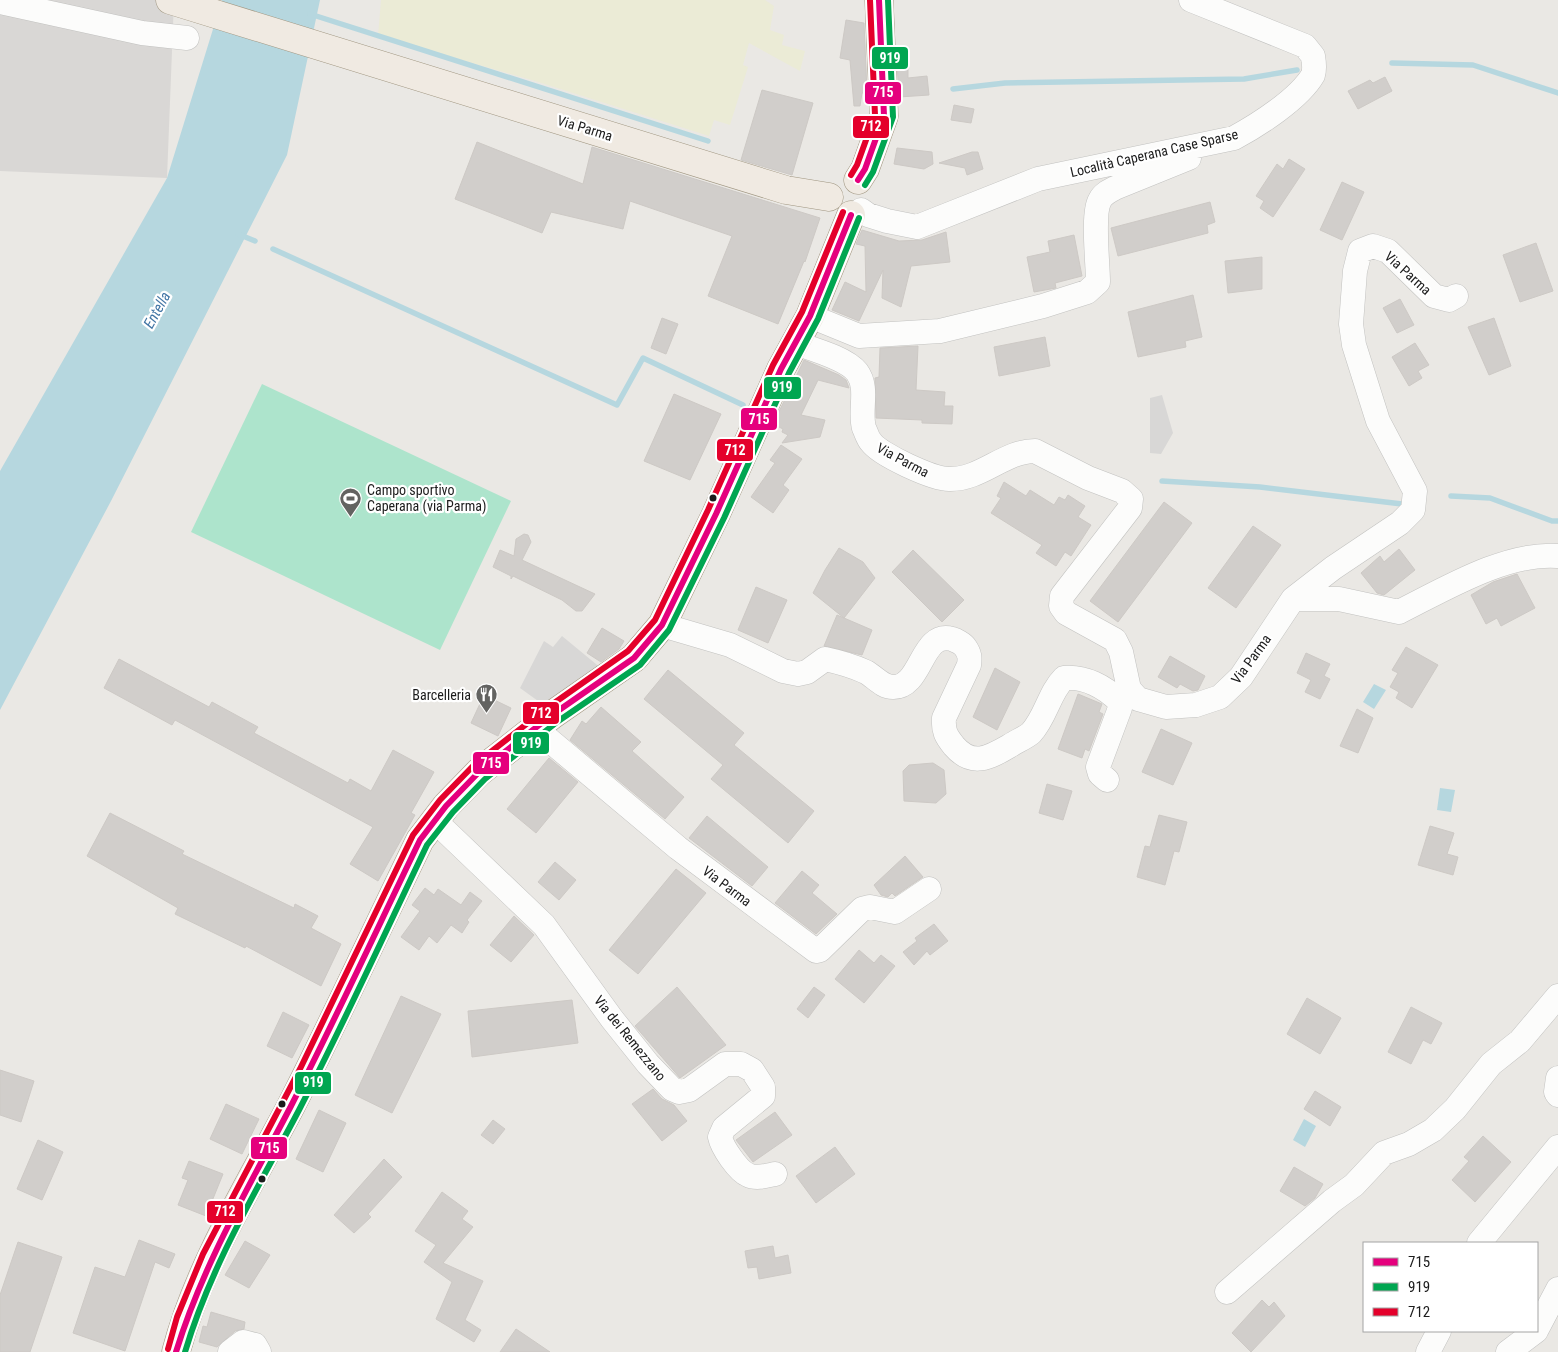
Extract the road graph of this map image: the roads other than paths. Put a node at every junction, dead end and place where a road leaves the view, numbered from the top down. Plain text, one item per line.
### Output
1 (170, 0) edge
2 (879, 0) edge
3 (1191, 0) edge
4 (0, 2) edge
5 (187, 38) dead end
6 (1219, 141) junction
7 (858, 180) junction
8 (829, 197) junction
9 (856, 212) junction
10 (1456, 296) dead end
11 (810, 316) junction
12 (795, 343) junction
13 (1558, 556) edge
14 (1293, 599) junction
15 (662, 625) junction
16 (536, 729) junction
17 (1107, 780) dead end
18 (434, 820) junction
19 (929, 889) dead end
20 (1558, 996) edge
21 (1558, 1078) edge
22 (1558, 1095) edge
23 (1558, 1147) edge
24 (775, 1174) dead end
25 (1480, 1242) edge
26 (1558, 1289) edge
27 (1227, 1292) dead end
28 (1538, 1326) edge
29 (1438, 1332) edge
30 (1533, 1332) edge
31 (176, 1352) edge
32 (230, 1352) edge
33 (259, 1352) edge
34 (1428, 1352) edge
35 (1508, 1352) edge

1 - 8 main road, Via Parma
2 - 7 main road
3 - 6 street, Località Caperana Case Sparse
4 - 5 street
6 - 9 street, Località Caperana Case Sparse
6 - 11 street
7 - 8 main road
7 - 9 main road
8 - 9 main road
9 - 11 main road
10 - 14 street, Via Parma
11 - 12 main road
12 - 14 street, Via Parma
12 - 15 main road
13 - 14 street
15 - 16 main road
15 - 17 street
16 - 18 main road
16 - 19 street, Via Parma
18 - 24 street, Via dei Remezzano
18 - 31 main road
20 - 27 street
21 - 22 street
23 - 25 street
26 - 28 street
29 - 34 street
30 - 35 street
32 - 33 street

